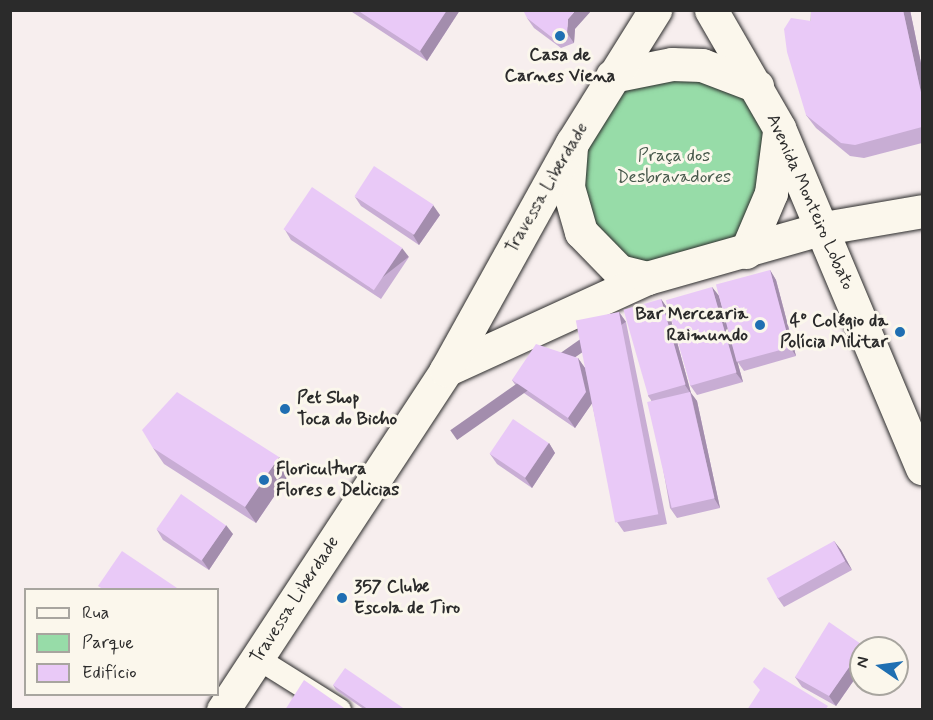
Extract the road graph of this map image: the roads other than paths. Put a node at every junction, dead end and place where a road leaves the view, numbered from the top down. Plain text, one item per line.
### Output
1 (655, 10) edge
2 (711, 10) edge
3 (612, 76) junction
4 (757, 86) junction
5 (779, 128) junction
6 (572, 143) junction
7 (922, 211) edge
8 (824, 228) junction
9 (746, 252) junction
10 (647, 278) junction
11 (446, 370) junction
12 (922, 468) edge
13 (257, 658) junction
14 (223, 710) edge
15 (340, 710) edge

1 - 3 street, Travessa Liberdade
2 - 4 street, Avenida Monteiro Lobato
3 - 4 street
3 - 6 street, Travessa Liberdade
4 - 5 street, Avenida Monteiro Lobato
5 - 8 street, Avenida Monteiro Lobato
5 - 9 street
6 - 10 street
6 - 11 street, Travessa Liberdade
7 - 8 street
8 - 9 street
8 - 12 street, Avenida Monteiro Lobato
9 - 10 street
10 - 11 street
11 - 13 street, Travessa Liberdade
13 - 14 street, Travessa Liberdade
13 - 15 lane

